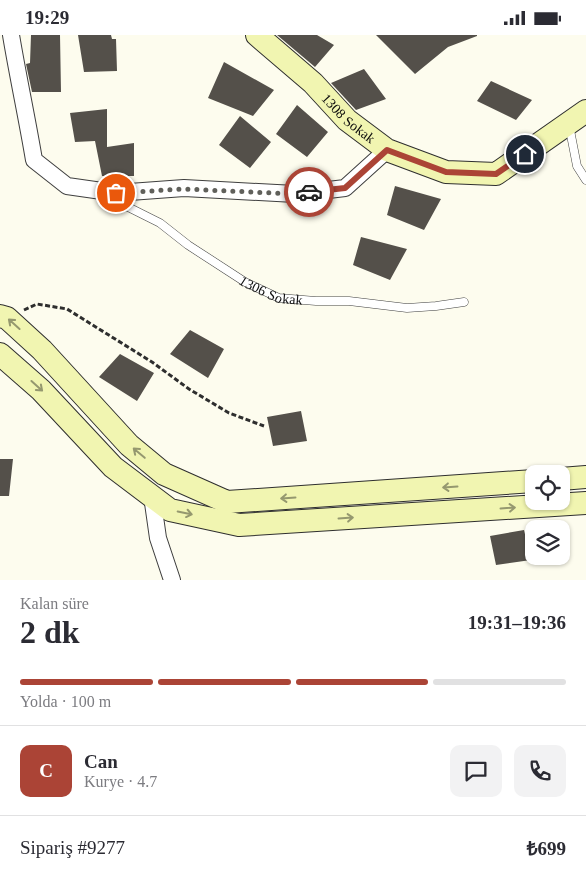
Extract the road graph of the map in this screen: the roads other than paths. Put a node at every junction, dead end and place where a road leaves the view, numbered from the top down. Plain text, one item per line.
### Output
1 (11, 35) edge
2 (257, 35) edge
3 (578, 117) edge
4 (387, 150) junction
5 (586, 180) edge
6 (104, 191) junction
7 (464, 302) dead end
8 (3, 317) edge
9 (0, 355) edge
10 (586, 477) edge
11 (570, 478) edge
12 (525, 482) edge
13 (152, 496) junction
14 (586, 503) edge
15 (172, 580) edge

1 - 6 street, 1306 Sokak
2 - 4 street, 1308 Sokak
3 - 4 street, 1308 Sokak
3 - 5 lane
4 - 6 street, 1306 Sokak
6 - 7 lane, 1306 Sokak
12 -> 8 street
9 -> 13 street
10 - 11 street
13 -> 14 street
13 - 15 street

